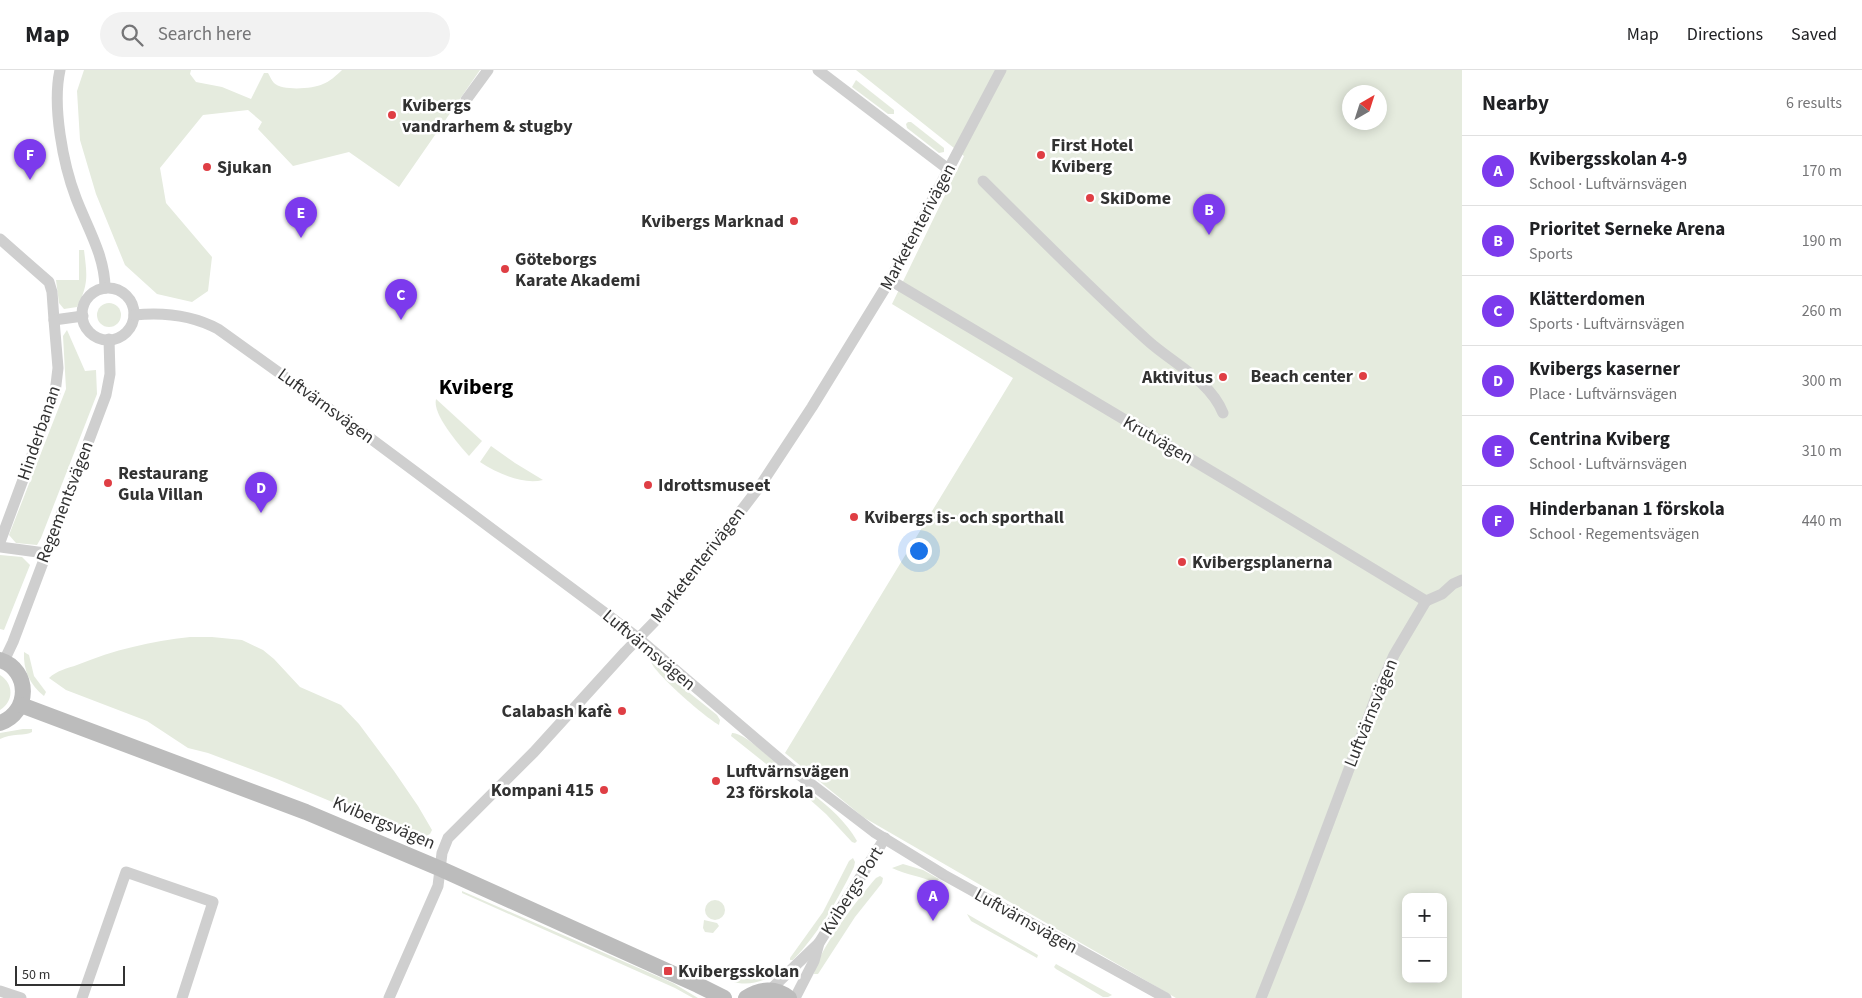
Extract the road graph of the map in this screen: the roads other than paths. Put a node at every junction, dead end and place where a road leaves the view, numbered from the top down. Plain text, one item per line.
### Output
1 (60, 70) edge
2 (488, 70) edge
3 (818, 70) edge
4 (1002, 70) edge
5 (466, 100) dead end
6 (948, 170) junction
7 (983, 181) dead end
8 (0, 239) edge
9 (890, 280) junction
10 (105, 288) junction
11 (134, 315) junction
12 (83, 316) junction
13 (54, 320) junction
14 (109, 339) junction
15 (1223, 413) dead end
16 (0, 542) edge
17 (0, 546) edge
18 (45, 553) junction
19 (1462, 580) edge
20 (1426, 601) junction
21 (638, 638) junction
22 (2, 660) edge
23 (21, 705) junction
24 (0, 723) edge
25 (885, 838) junction
26 (441, 869) junction
27 (820, 943) junction
28 (770, 990) junction
29 (0, 991) edge
30 (20, 998) edge
31 (82, 998) edge
32 (182, 998) edge
33 (390, 998) edge
34 (724, 998) edge
35 (746, 998) edge
36 (789, 998) edge
37 (795, 998) edge
38 (1166, 998) edge
39 (1261, 998) edge

1 - 10 street
2 - 5 street
3 - 6 street
4 - 6 street, Marketenterivägen
6 - 9 street, Marketenterivägen
7 - 15 street
8 - 13 street, Hinderbanan
9 - 20 street, Krutvägen
9 - 21 street, Marketenterivägen
10 - 11 street
10 - 12 street
11 - 14 street
11 - 21 street, Luftvärnsvägen
12 - 13 street
12 - 14 street
13 - 16 street, Hinderbanan
14 - 18 street, Regementsvägen
17 - 18 street
18 - 22 street, Regementsvägen
19 - 20 street
20 - 39 street, Luftvärnsvägen
21 - 25 street, Luftvärnsvägen
21 - 26 street, Marketenterivägen
22 - 23 street
23 - 24 street
23 - 26 street, Kvibergsvägen
25 - 27 street, Kvibergs Port
25 - 38 street, Luftvärnsvägen
26 - 33 street, Marketenterivägen
26 - 34 street, Kvibergsvägen
27 - 28 street, Kvibergs Port
27 - 37 street, Kvibergs Port
28 - 35 street
28 - 36 street
29 - 30 street
31 - 32 street

